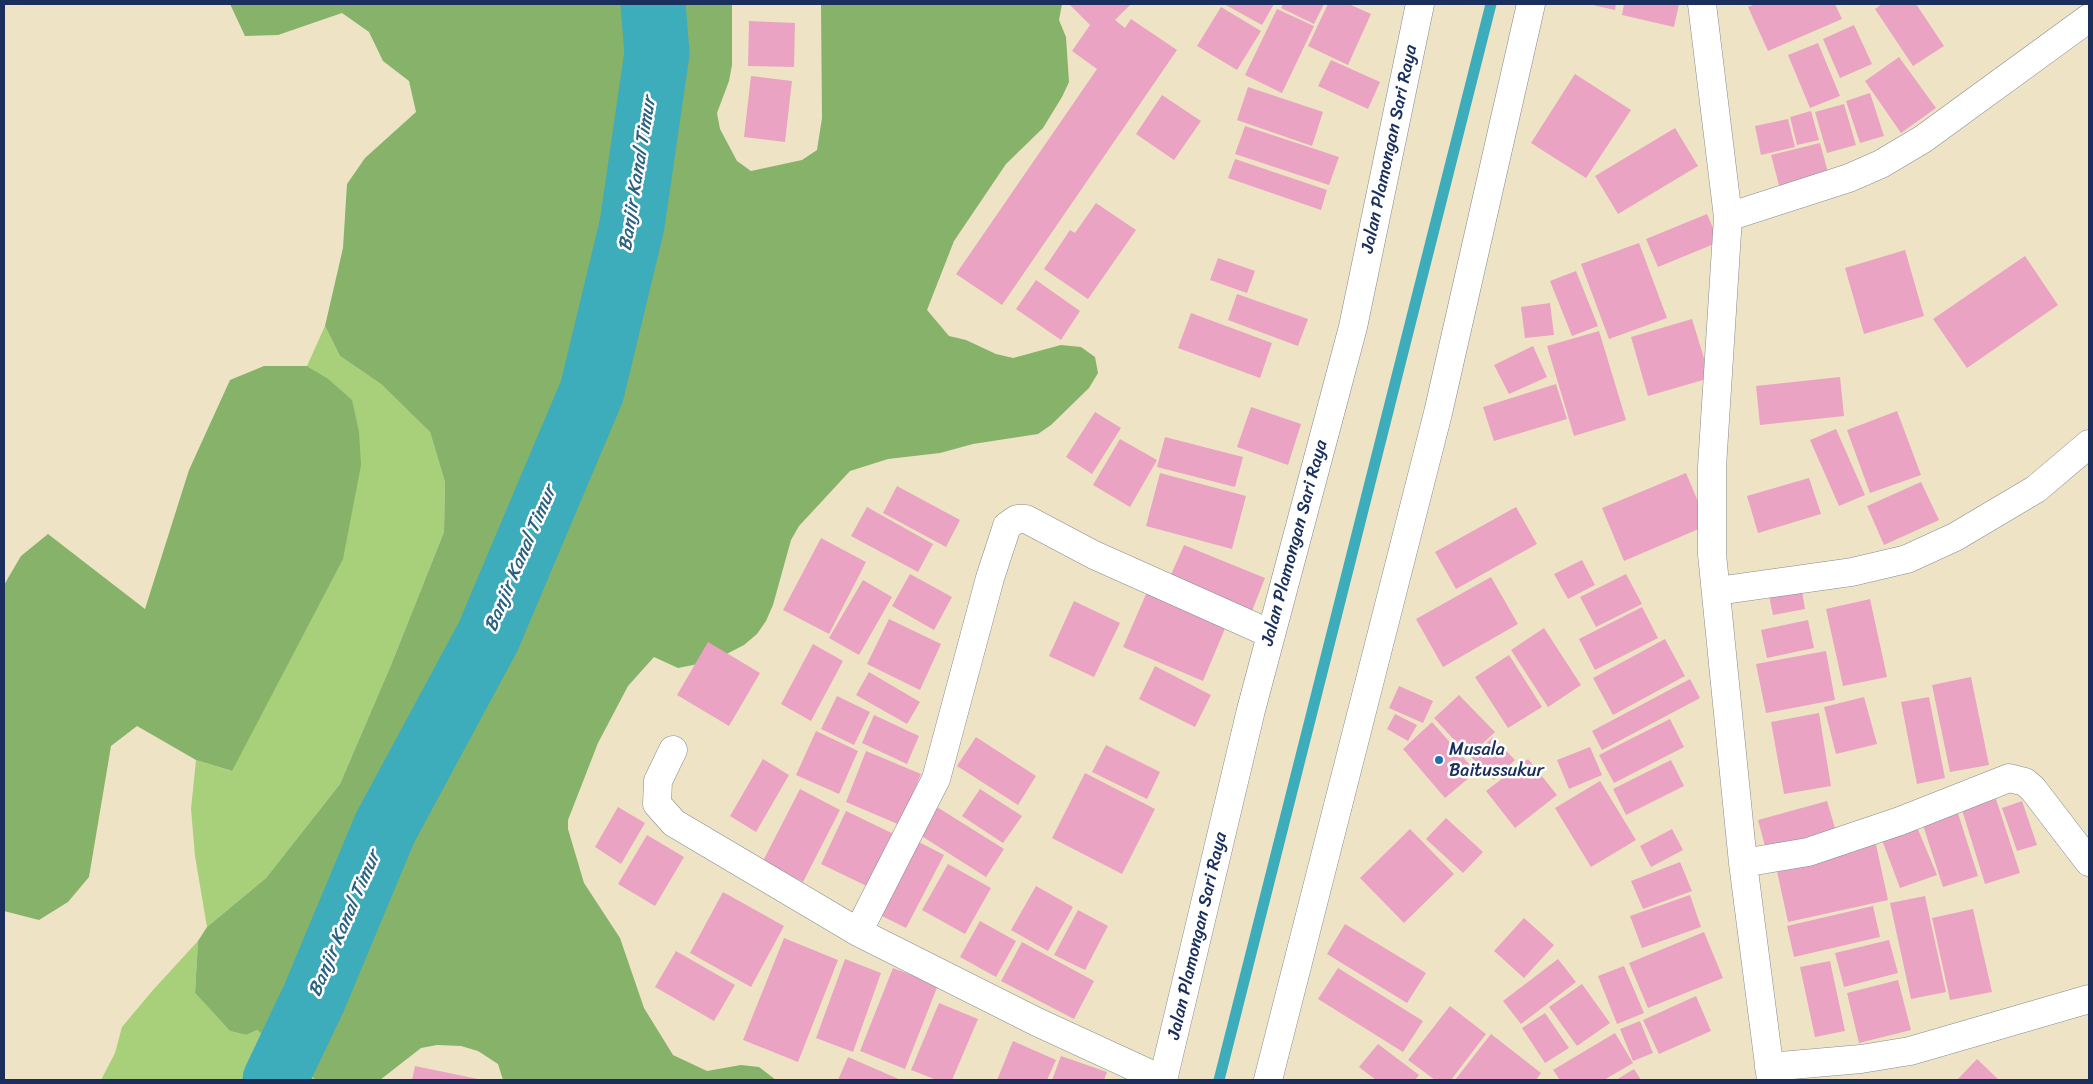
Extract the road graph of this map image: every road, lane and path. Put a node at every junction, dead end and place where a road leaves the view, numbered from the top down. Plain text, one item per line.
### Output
1 (1420, 4) edge
2 (1531, 4) edge
3 (1702, 4) edge
4 (2089, 18) edge
5 (1728, 216) junction
6 (2089, 444) edge
7 (1717, 591) junction
8 (1271, 634) junction
9 (673, 750) dead end
10 (2089, 862) edge
11 (1743, 863) junction
12 (858, 932) junction
13 (2089, 999) edge
14 (1770, 1074) edge
15 (1163, 1080) edge
16 (1268, 1080) edge

1 - 8 street, Jalan Plamongan Sari Raya
2 - 16 street
3 - 5 street
4 - 5 street
5 - 7 street
6 - 7 street
7 - 11 street
8 - 12 street
8 - 15 street, Jalan Plamongan Sari Raya
9 - 12 street
10 - 11 street
11 - 14 street
12 - 15 street
13 - 14 street

